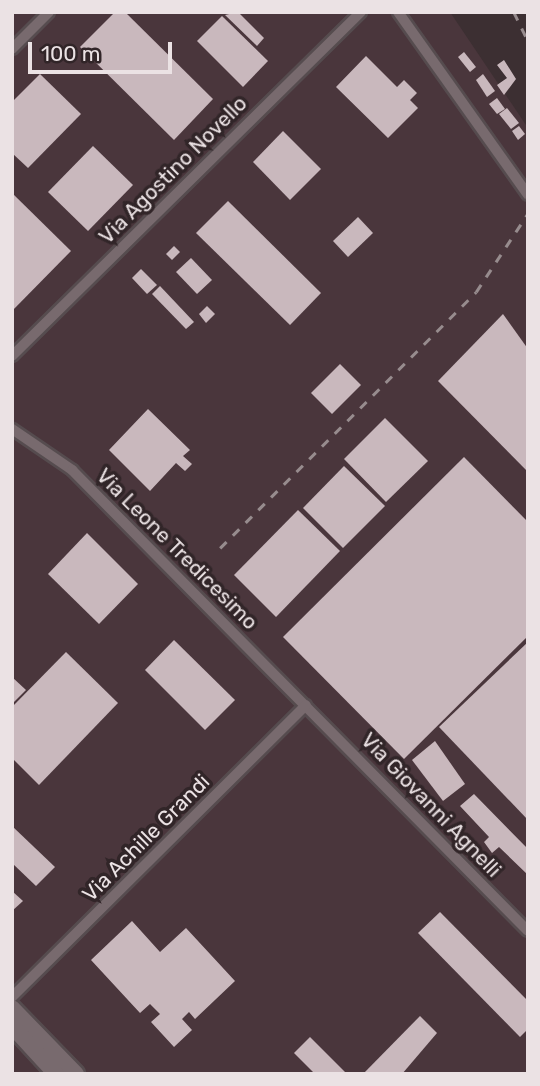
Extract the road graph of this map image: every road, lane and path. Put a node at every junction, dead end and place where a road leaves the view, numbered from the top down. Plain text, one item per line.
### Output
1 (49, 12) edge
2 (361, 12) edge
3 (398, 12) edge
4 (12, 49) edge
5 (528, 195) edge
6 (12, 356) edge
7 (12, 429) edge
8 (306, 705) junction
9 (528, 931) edge
10 (12, 997) edge
11 (12, 1008) edge
12 (12, 1026) edge
13 (56, 1074) edge
14 (76, 1074) edge

1 - 4 street
2 - 6 street, Via Agostino Novello
3 - 5 street
7 - 8 street, Via Leone Tredicesimo
8 - 9 street, Via Giovanni Agnelli
8 - 10 street, Via Achille Grandi
11 - 14 main road
12 - 13 main road

